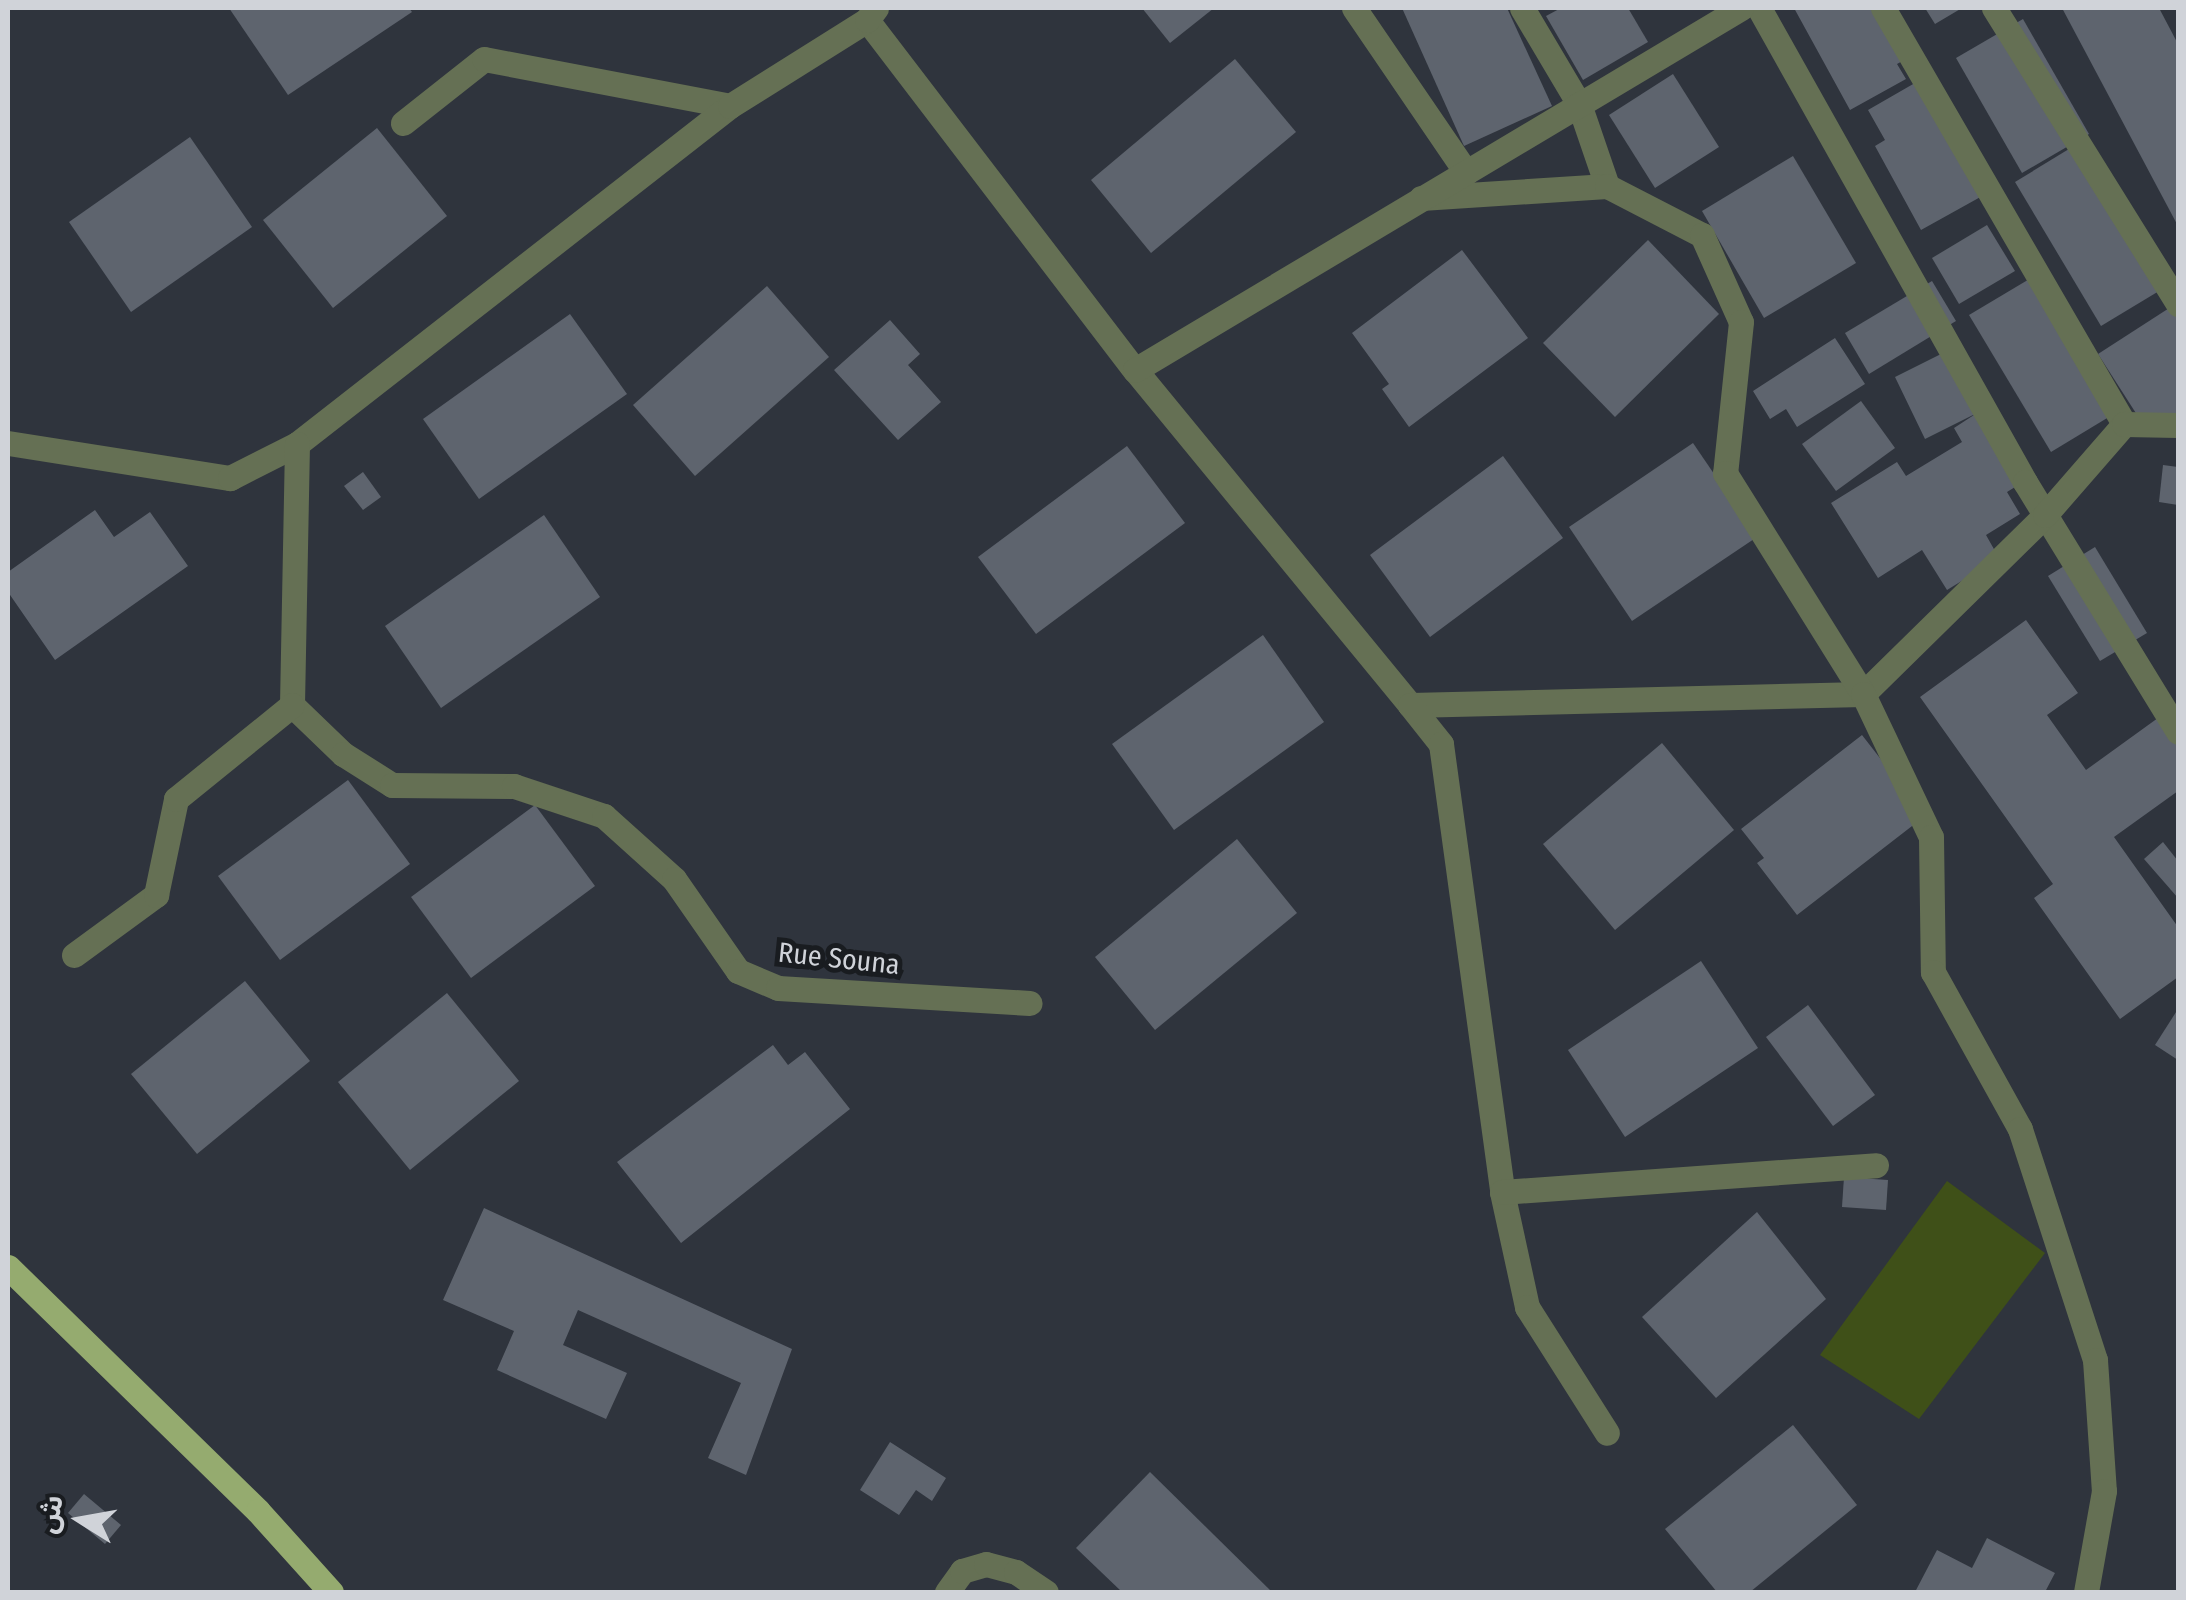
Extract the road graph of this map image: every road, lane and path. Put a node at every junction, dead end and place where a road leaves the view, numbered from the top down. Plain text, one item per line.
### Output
1 (1354, 8) edge
2 (1522, 8) edge
3 (1741, 8) edge
4 (1759, 8) edge
5 (1883, 8) edge
6 (1994, 8) edge
7 (872, 14) edge
8 (1579, 104) junction
9 (730, 106) junction
10 (403, 123) dead end
11 (1466, 172) junction
12 (1607, 186) junction
13 (1422, 198) junction
14 (2178, 304) edge
15 (1135, 370) junction
16 (2124, 424) junction
17 (2178, 426) edge
18 (8, 443) edge
19 (296, 444) junction
20 (2045, 515) junction
21 (1863, 694) junction
22 (292, 705) junction
23 (1410, 705) junction
24 (2178, 732) edge
25 (74, 955) dead end
26 (1030, 1003) dead end
27 (1876, 1165) dead end
28 (1502, 1192) junction
29 (8, 1267) edge
30 (1607, 1433) dead end
31 (331, 1592) edge
32 (947, 1592) edge
33 (1046, 1592) edge
34 (2086, 1592) edge

1 - 11 street
2 - 8 street
3 - 8 street
4 - 20 street
5 - 16 street
6 - 14 street
7 - 9 street
7 - 15 street
8 - 11 street
8 - 12 street
9 - 10 street
9 - 19 street
11 - 13 street
12 - 13 street
12 - 21 street
13 - 15 street
15 - 23 street
16 - 17 street
16 - 20 street
18 - 19 street
19 - 22 street
20 - 21 street
20 - 24 street
21 - 23 street
21 - 34 street
22 - 25 street
22 - 26 street, Rue Souna
23 - 28 street
27 - 28 street
28 - 30 street
29 - 31 main road
32 - 33 street

